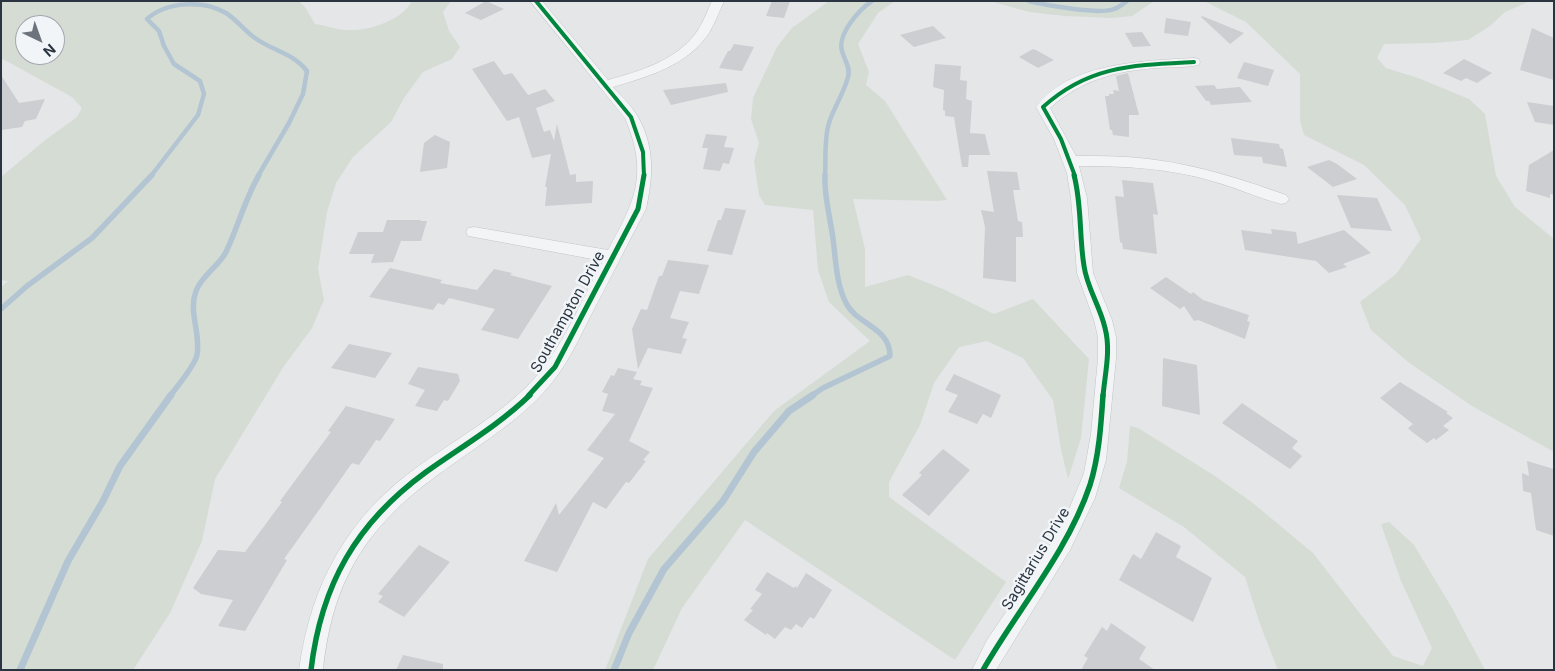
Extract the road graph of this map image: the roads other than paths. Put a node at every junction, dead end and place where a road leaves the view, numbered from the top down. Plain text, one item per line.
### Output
1 (536, 1) edge
2 (718, 1) edge
3 (1194, 62) dead end
4 (605, 85) junction
5 (1071, 161) junction
6 (1281, 199) dead end
7 (474, 232) dead end
8 (614, 257) junction
9 (311, 670) edge
10 (982, 670) edge

1 - 4 street, Southampton Drive
2 - 4 street
3 - 5 street, Sagittarius Drive
4 - 8 street, Southampton Drive
5 - 6 street
5 - 10 street, Sagittarius Drive
7 - 8 street
8 - 9 street, Southampton Drive

